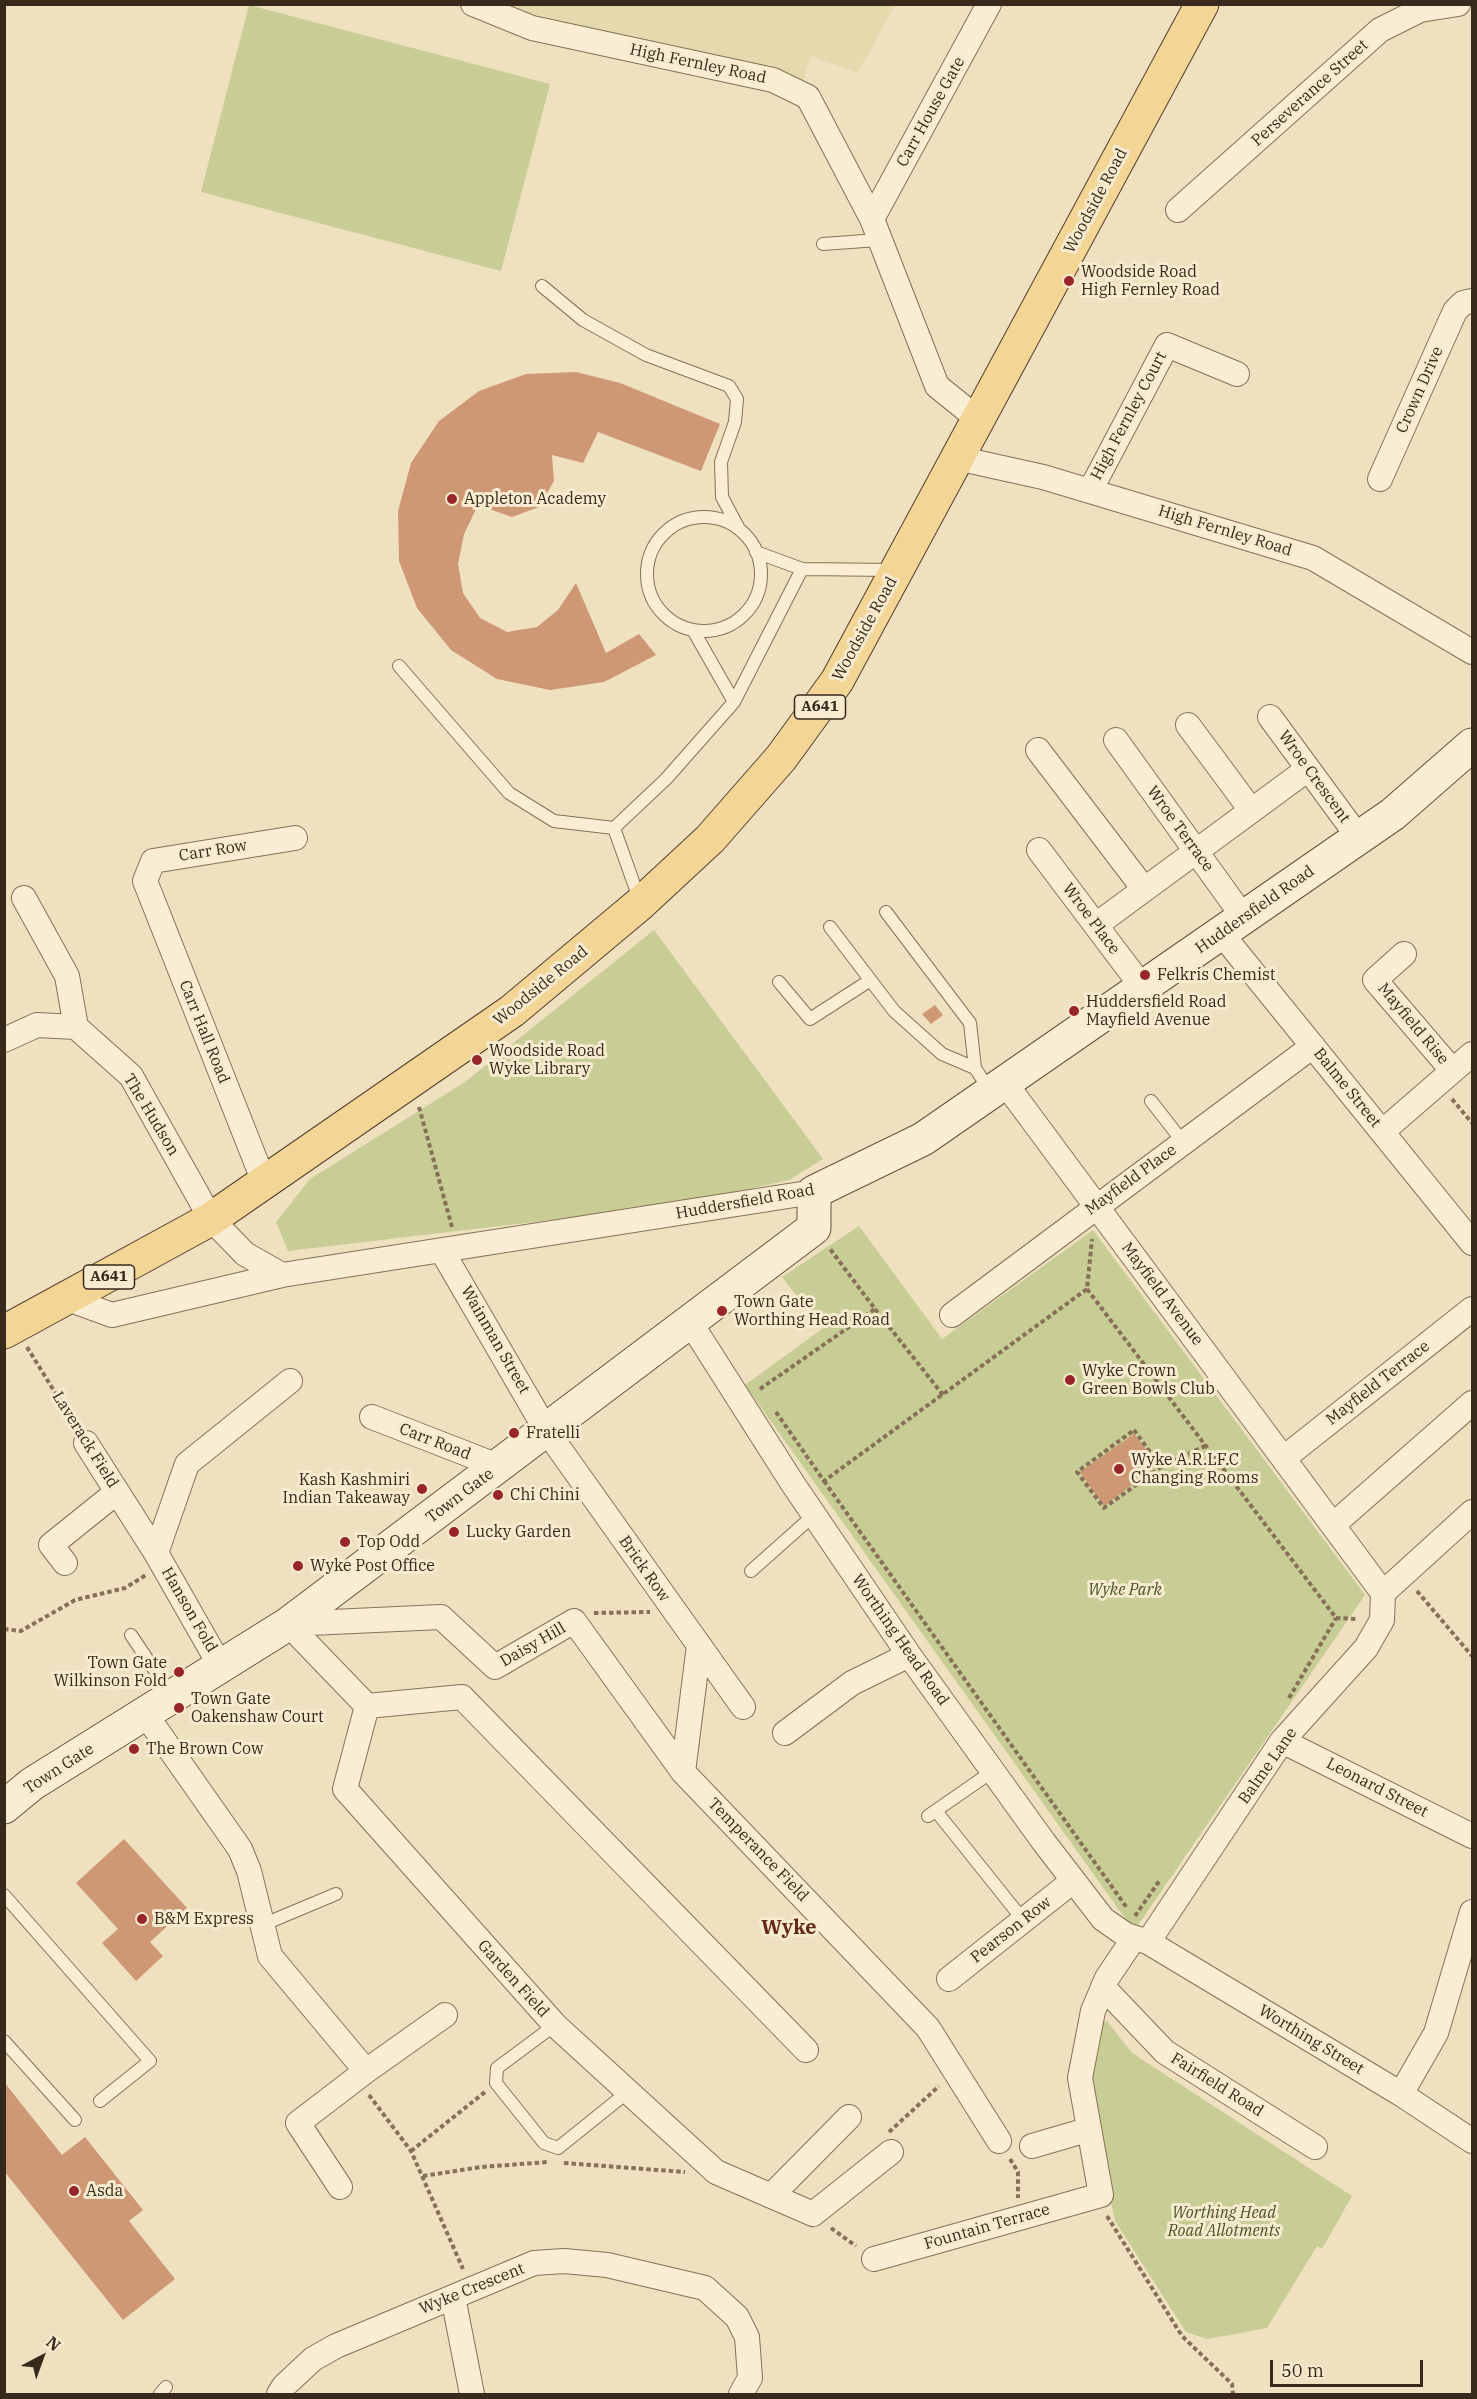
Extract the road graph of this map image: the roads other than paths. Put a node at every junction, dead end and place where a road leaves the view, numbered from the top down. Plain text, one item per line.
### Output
1 (473, 4) edge
2 (989, 4) edge
3 (1202, 4) edge
4 (1458, 4) edge
5 (1178, 210) dead end
6 (875, 230) junction
7 (823, 244) dead end
8 (542, 286) dead end
9 (1468, 302) edge
10 (1237, 374) dead end
11 (978, 419) junction
12 (957, 458) junction
13 (1380, 479) dead end
14 (1090, 491) junction
15 (738, 527) junction
16 (756, 552) junction
17 (802, 569) junction
18 (897, 570) junction
19 (693, 630) junction
20 (1473, 652) edge
21 (399, 666) dead end
22 (734, 702) junction
23 (1270, 717) dead end
24 (1188, 725) dead end
25 (1116, 740) dead end
26 (1473, 745) edge
27 (1038, 750) dead end
28 (1308, 769) junction
29 (1251, 810) junction
30 (614, 828) junction
31 (296, 838) dead end
32 (1359, 838) junction
33 (1038, 850) dead end
34 (1196, 851) junction
35 (145, 881) joint
36 (1144, 889) junction
37 (24, 898) dead end
38 (641, 903) junction
39 (886, 912) dead end
40 (1096, 925) junction
41 (1232, 926) junction
42 (830, 927) dead end
43 (1404, 954) dead end
44 (868, 981) junction
45 (779, 982) dead end
46 (1143, 988) junction
47 (76, 1027) junction
48 (4, 1040) edge
49 (1313, 1046) junction
50 (1473, 1054) edge
51 (1445, 1076) junction
52 (990, 1081) junction
53 (1151, 1101) dead end
54 (1382, 1132) junction
55 (1183, 1142) junction
56 (264, 1182) junction
57 (814, 1192) junction
58 (1096, 1205) junction
59 (211, 1219) junction
60 (1473, 1243) edge
61 (450, 1249) junction
62 (282, 1275) junction
63 (68, 1299) junction
64 (1473, 1309) edge
65 (952, 1315) dead end
66 (690, 1322) junction
67 (10, 1329) edge
68 (290, 1381) dead end
69 (1473, 1403) edge
70 (372, 1418) dead end
71 (546, 1430) junction
72 (86, 1443) road end
73 (1284, 1458) junction
74 (498, 1466) junction
75 (117, 1492) junction
76 (1473, 1512) edge
77 (814, 1515) junction
78 (1333, 1525) junction
79 (159, 1559) junction
80 (65, 1563) dead end
81 (751, 1571) dead end
82 (1383, 1593) junction
83 (288, 1624) junction
84 (131, 1635) dead end
85 (699, 1646) junction
86 (909, 1655) junction
87 (221, 1666) junction
88 (367, 1706) junction
89 (160, 1707) junction
90 (743, 1707) dead end
91 (785, 1733) dead end
92 (1282, 1741) junction
93 (993, 1771) junction
94 (684, 1772) junction
95 (4, 1807) edge
96 (1473, 1836) edge
97 (1073, 1881) junction
98 (336, 1894) dead end
99 (4, 1895) edge
100 (1473, 1912) edge
101 (1024, 1920) junction
102 (262, 1924) junction
103 (1141, 1940) junction
104 (949, 1979) dead end
105 (1103, 1987) junction
106 (445, 2015) dead end
107 (555, 2025) junction
108 (4, 2042) edge
109 (806, 2050) dead end
110 (361, 2074) junction
111 (1401, 2094) junction
112 (619, 2099) dead end
113 (100, 2101) dead end
114 (849, 2117) dead end
115 (75, 2120) dead end
116 (1087, 2130) junction
117 (999, 2141) road end
118 (1473, 2141) edge
119 (1032, 2146) dead end
120 (1315, 2147) dead end
121 (891, 2152) road end
122 (340, 2187) dead end
123 (771, 2196) junction
124 (874, 2259) road end
125 (462, 2293) junction
126 (279, 2394) edge
127 (472, 2394) edge
128 (741, 2394) edge

1 - 6 street, High Fernley Road
2 - 6 street, Carr House Gate
3 - 11 main road, Woodside Road / A641
4 - 5 street, Perseverance Street
6 - 7 lane
6 - 11 street, High Fernley Road
8 - 15 lane
9 - 13 street, Crown Drive
10 - 14 street, High Fernley Court
11 - 12 main road, Woodside Road / A641
12 - 14 street, High Fernley Road
12 - 18 main road, Woodside Road / A641
14 - 20 street, High Fernley Road
15 - 16 lane
15 - 19 lane
16 - 17 lane
16 - 19 lane
17 - 18 lane
17 - 22 lane
18 - 38 main road, Woodside Road / A641
19 - 22 lane
21 - 30 lane
22 - 30 lane
23 - 28 street, Wroe Crescent
24 - 29 street
25 - 34 street, Wroe Terrace
26 - 32 main road, Huddersfield Road
27 - 36 street
28 - 29 street
28 - 32 street, Wroe Crescent
29 - 34 street
30 - 38 lane
31 - 35 street, Carr Row
32 - 41 main road, Huddersfield Road
33 - 40 street, Wroe Place
34 - 36 street
34 - 41 street, Wroe Terrace
35 - 56 street, Carr Hall Road
36 - 40 street
37 - 47 street
38 - 56 main road, Woodside Road / A641
39 - 52 lane
40 - 46 street, Wroe Place
41 - 46 main road, Huddersfield Road
41 - 49 street, Balme Street
42 - 44 lane
43 - 51 street, Mayfield Rise
44 - 45 lane
44 - 52 lane
46 - 52 main road, Huddersfield Road
47 - 48 street
47 - 59 street, The Hudson
49 - 54 street, Balme Street
49 - 55 street, Mayfield Place
50 - 51 street, Mayfield Rise
51 - 54 street, Mayfield Rise
52 - 57 main road, Huddersfield Road
52 - 58 street, Mayfield Avenue
53 - 55 lane
54 - 60 street, Balme Street
55 - 58 street, Mayfield Place
56 - 59 main road, Woodside Road / A641
57 - 61 street, Huddersfield Road
57 - 66 main road, Town Gate
58 - 65 street, Mayfield Place
58 - 73 street, Mayfield Avenue
59 - 62 street
59 - 63 main road, A641
61 - 62 street, Huddersfield Road
61 - 71 street, Wainman Street
62 - 63 street, Huddersfield Road
63 - 67 main road, A641
64 - 73 street, Mayfield Terrace
66 - 71 main road, Town Gate
66 - 77 street, Worthing Head Road
68 - 79 street
69 - 78 street
70 - 74 street, Carr Road
71 - 74 main road, Town Gate
71 - 85 street, Brick Row
72 - 75 street, Laverack Field
73 - 78 street, Mayfield Avenue
74 - 83 main road, Town Gate
75 - 79 street, Laverack Field
75 - 80 street
76 - 82 street
77 - 81 lane
77 - 86 street, Worthing Head Road
78 - 82 street, Mayfield Avenue
79 - 87 street, Hanson Fold
82 - 92 street, Balme Lane
83 - 87 main road, Town Gate
83 - 88 street
83 - 94 street, Daisy Hill
84 - 89 lane
85 - 90 street, Brick Row
85 - 94 street
86 - 91 street
86 - 93 street, Worthing Head Road
87 - 89 main road, Town Gate
88 - 107 street, Garden Field
88 - 109 street
89 - 95 main road, Town Gate
89 - 102 street
92 - 96 street, Leonard Street
92 - 103 street, Balme Lane
93 - 97 street, Worthing Head Road
93 - 101 lane
94 - 117 street, Temperance Field
97 - 101 street, Pearson Row
97 - 103 street, Worthing Head Road
98 - 102 lane
99 - 113 lane
100 - 111 street
101 - 104 street, Pearson Row
102 - 110 street
103 - 105 street
103 - 111 street, Worthing Street
105 - 116 street
105 - 120 street, Fairfield Road
106 - 110 street
107 - 112 lane
107 - 123 street, Garden Field
108 - 115 lane
110 - 122 street
111 - 118 street, Worthing Street
114 - 123 street
116 - 119 street
116 - 124 street, Fountain Terrace
121 - 123 street, Garden Field
125 - 126 street, Wyke Crescent
125 - 127 street
125 - 128 street, Wyke Crescent

